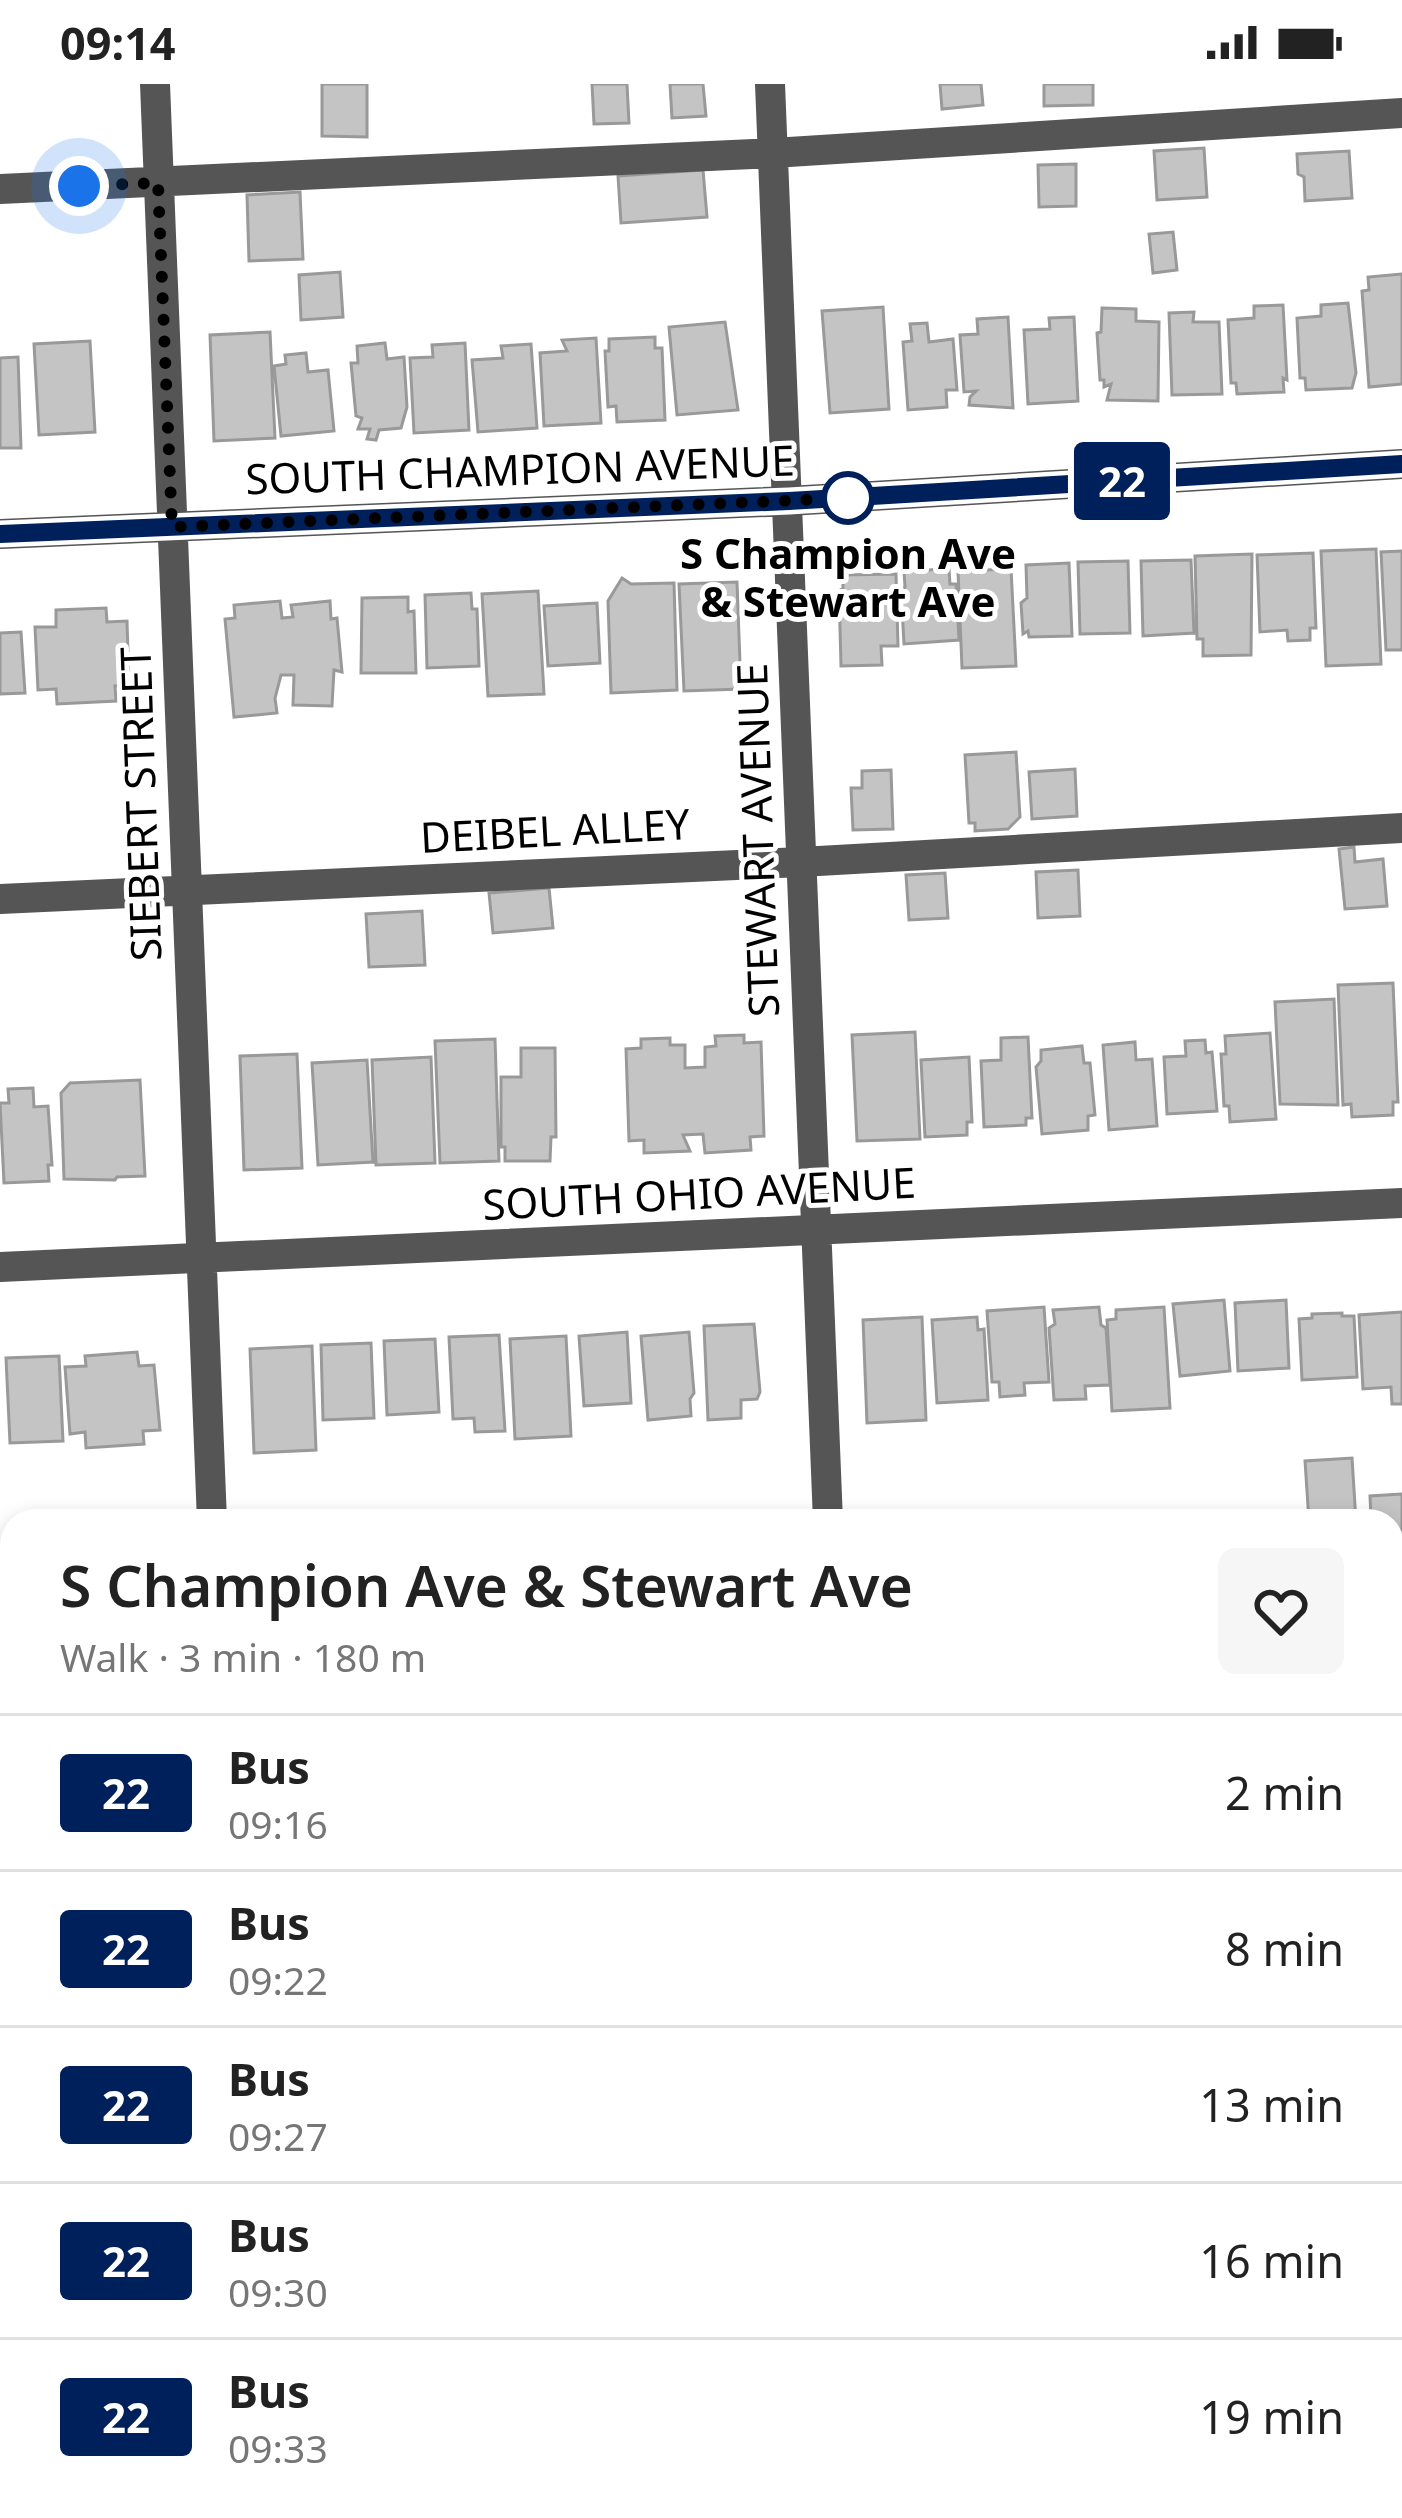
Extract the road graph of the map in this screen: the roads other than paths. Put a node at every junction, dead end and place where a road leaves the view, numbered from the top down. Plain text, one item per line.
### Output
1 (154, 84) edge
2 (770, 84) edge
3 (1402, 112) edge
4 (773, 153) junction
5 (158, 183) junction
6 (0, 189) edge
7 (1402, 464) edge
8 (789, 501) junction
9 (172, 527) junction
10 (0, 534) edge
11 (1402, 829) edge
12 (801, 862) junction
13 (186, 890) junction
14 (0, 899) edge
15 (1402, 1203) edge
16 (814, 1231) junction
17 (203, 1258) junction
18 (0, 1267) edge
19 (212, 1509) edge
20 (827, 1509) edge

1 - 5 street, SIEBERT STREET
2 - 4 street, STEWART AVENUE
3 - 4 street
4 - 5 street
4 - 8 street, STEWART AVENUE
5 - 6 street
5 - 9 street, SIEBERT STREET
7 - 8 street, SOUTH CHAMPION AVENUE
8 - 9 street, SOUTH CHAMPION AVENUE
8 - 12 street, STEWART AVENUE
9 - 10 street, SOUTH CHAMPION AVENUE
9 - 13 street, SIEBERT STREET
11 - 12 street, DEIBEL ALLEY
12 - 13 street, DEIBEL ALLEY
12 - 16 street, STEWART AVENUE
13 - 14 street, DEIBEL ALLEY
13 - 17 street, SIEBERT STREET
15 - 16 street, SOUTH OHIO AVENUE
16 - 17 street, SOUTH OHIO AVENUE
16 - 20 street, STEWART AVENUE
17 - 18 street, SOUTH OHIO AVENUE
17 - 19 street, SIEBERT STREET

